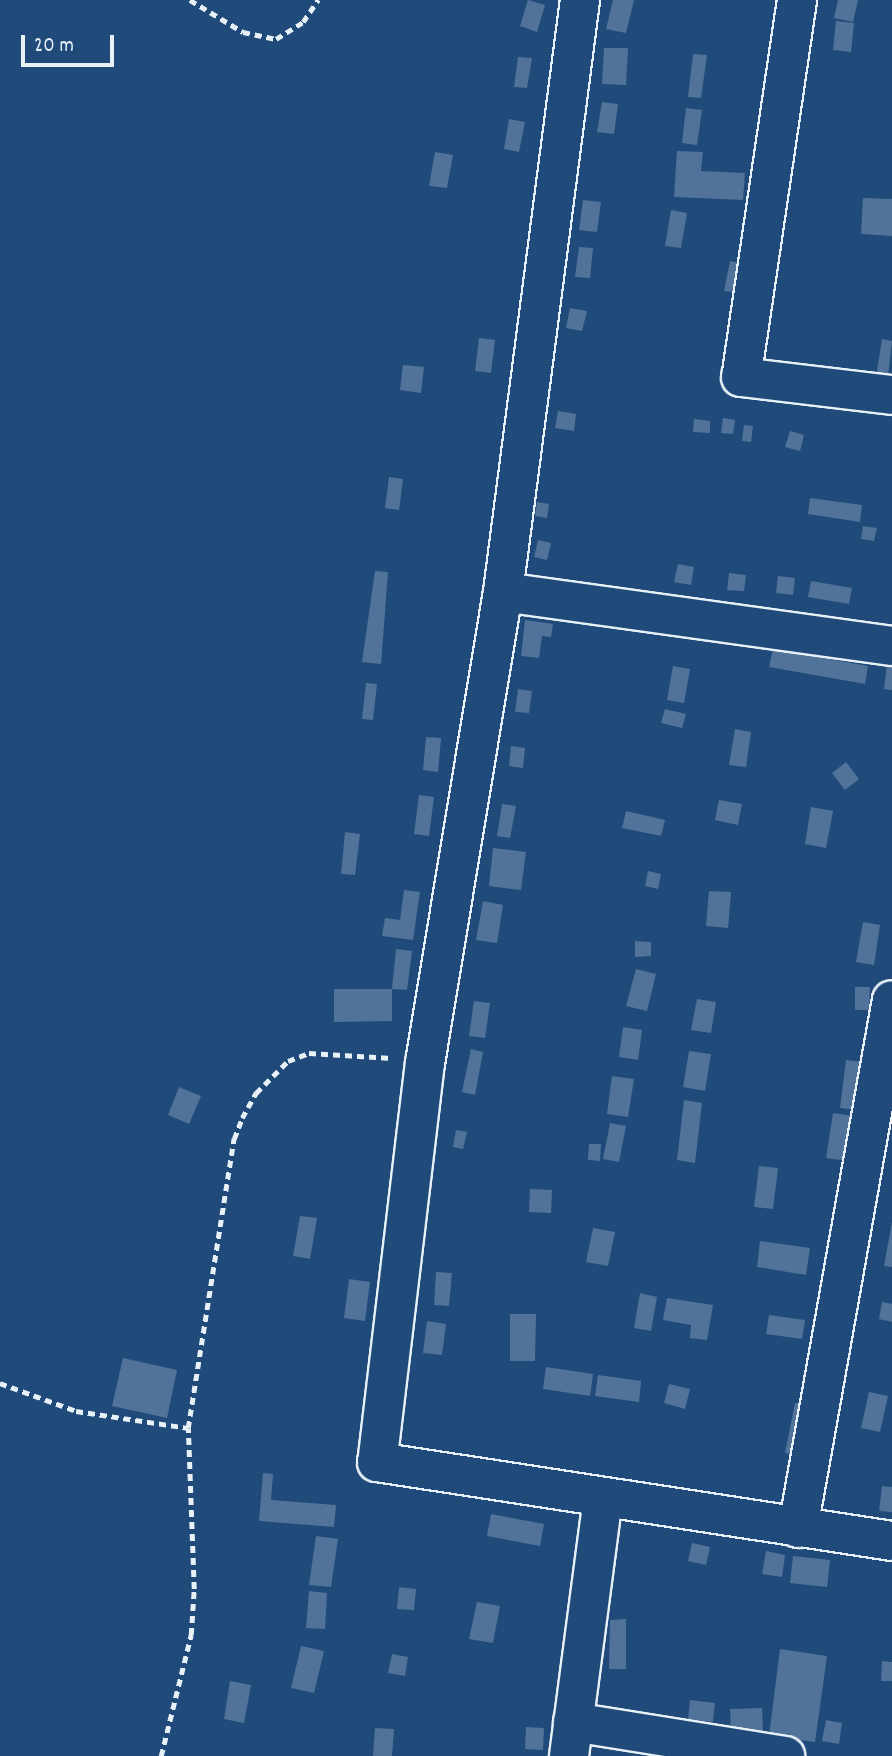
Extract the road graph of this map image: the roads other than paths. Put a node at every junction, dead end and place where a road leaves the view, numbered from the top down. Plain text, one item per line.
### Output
1 (580, 0) edge
2 (797, 0) edge
3 (892, 395) edge
4 (503, 592) junction
5 (892, 646) edge
6 (892, 1000) edge
7 (885, 1074) edge
8 (603, 1498) junction
9 (798, 1528) junction
10 (892, 1541) edge
11 (571, 1739) edge
12 (785, 1756) edge

1 - 4 street
2 - 3 street
4 - 5 street
4 - 8 street
6 - 7 street
7 - 9 street
8 - 9 street
8 - 11 street
9 - 10 street
11 - 12 street

